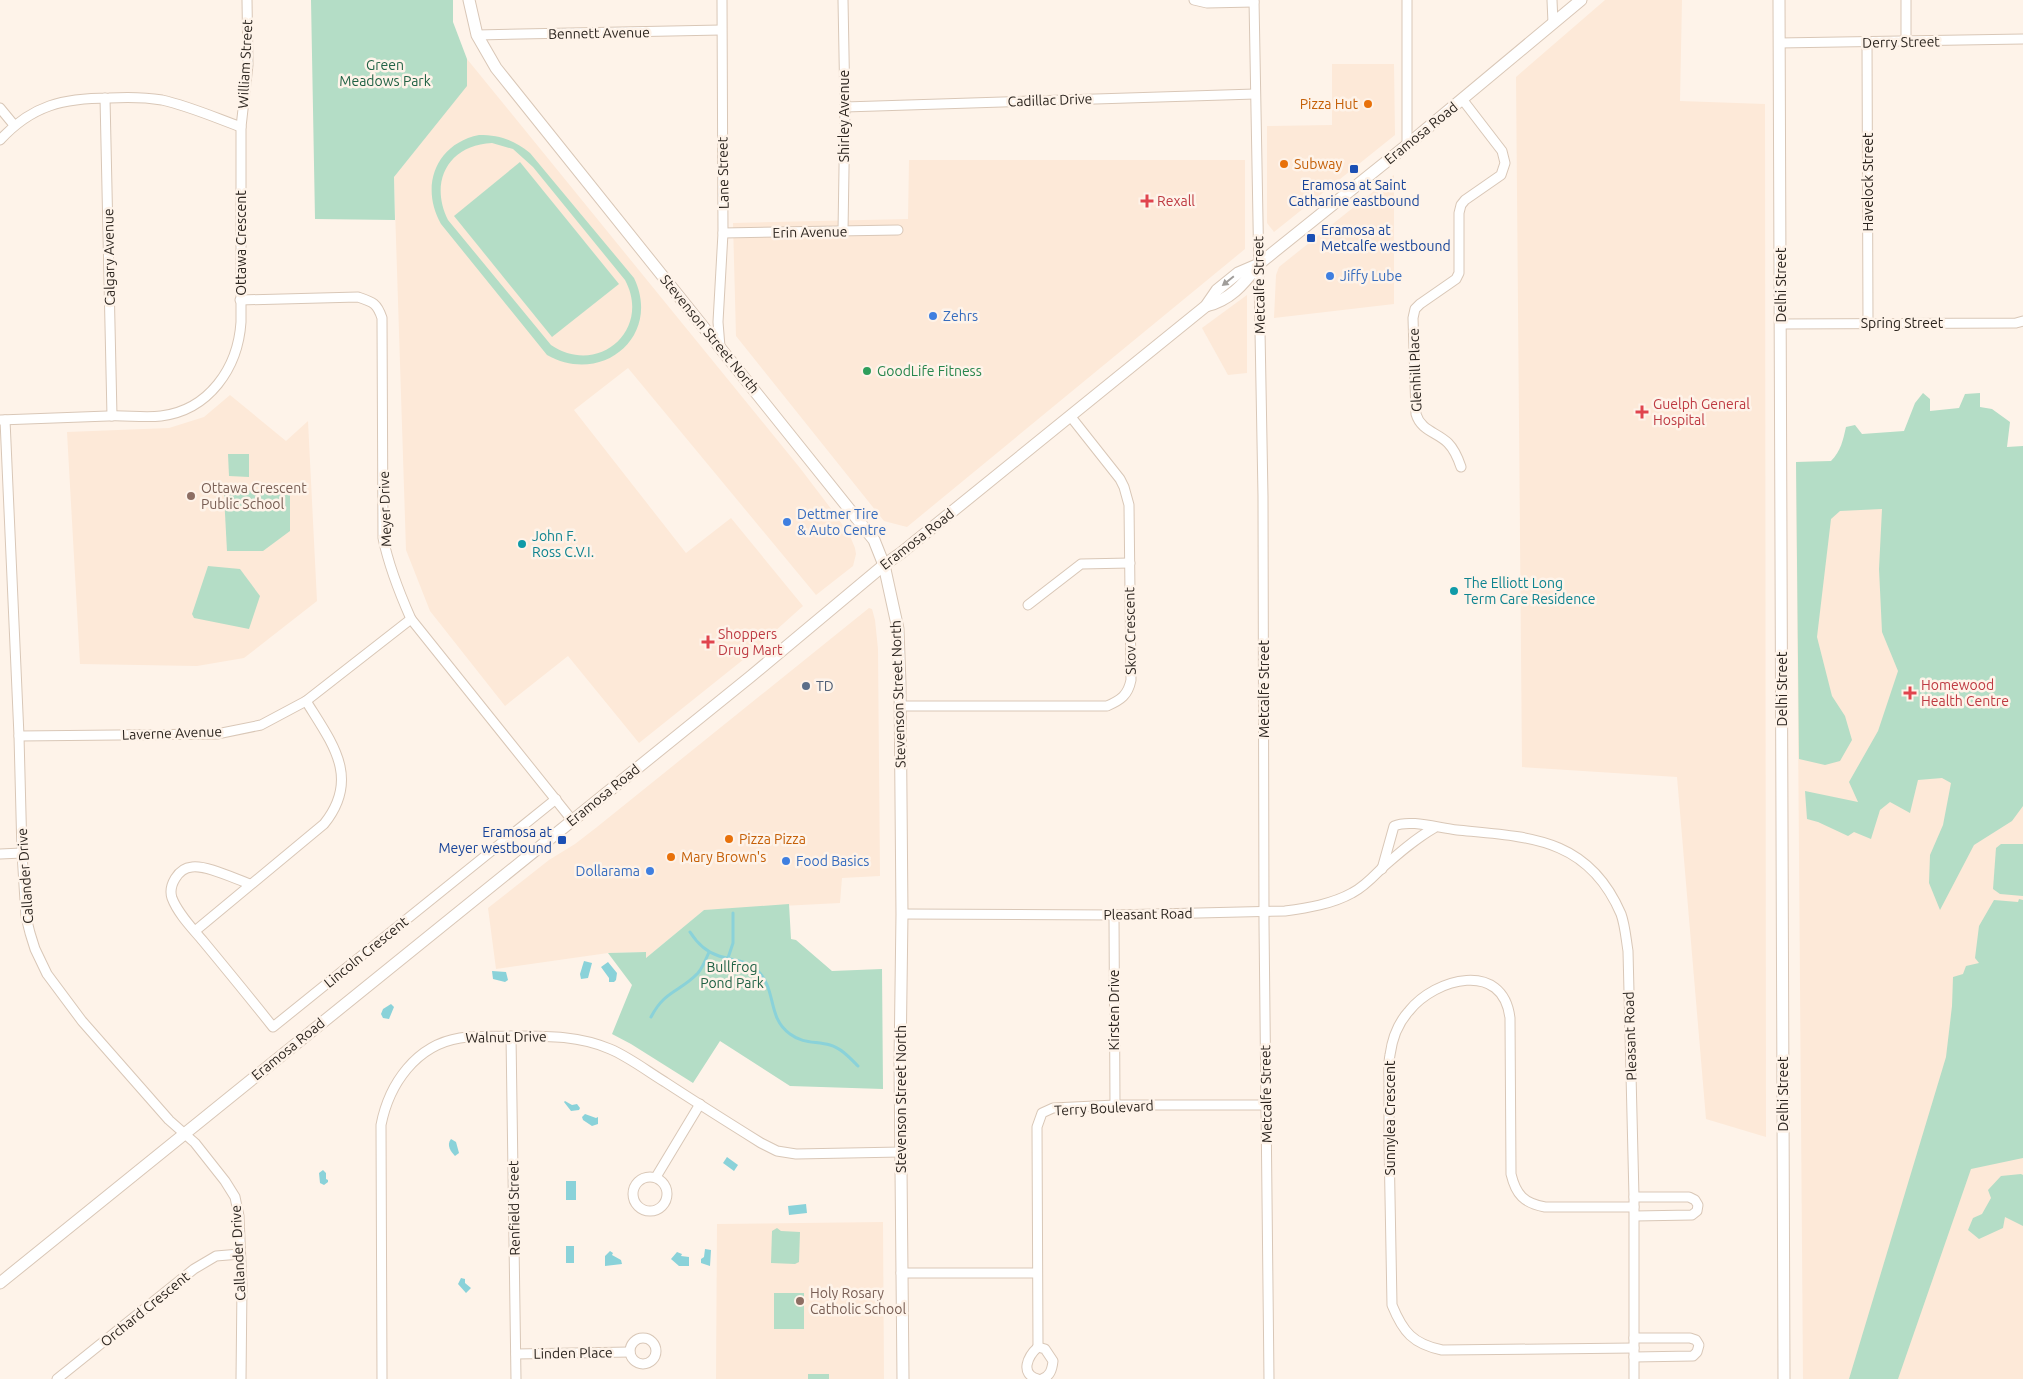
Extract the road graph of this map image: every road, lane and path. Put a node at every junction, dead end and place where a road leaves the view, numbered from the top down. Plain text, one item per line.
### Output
1 (248, 0) edge
2 (469, 0) edge
3 (722, 0) edge
4 (842, 0) edge
5 (1194, 0) edge
6 (1407, 0) edge
7 (1552, 0) edge
8 (1581, 0) edge
9 (1779, 0) edge
10 (1906, 0) edge
11 (1254, 1) edge
12 (1553, 23) junction
13 (721, 30) junction
14 (477, 35) junction
15 (2023, 39) edge
16 (1906, 41) junction
17 (1867, 42) junction
18 (1779, 43) junction
19 (1255, 94) junction
20 (105, 98) junction
21 (1462, 99) junction
22 (844, 107) junction
23 (0, 108) edge
24 (14, 124) junction
25 (241, 127) junction
26 (0, 140) edge
27 (1408, 145) junction
28 (898, 230) dead end
29 (843, 231) junction
30 (723, 233) junction
31 (1259, 264) junction
32 (240, 300) junction
33 (2023, 321) edge
34 (1868, 322) junction
35 (1781, 324) junction
36 (720, 347) junction
37 (112, 416) junction
38 (1071, 417) junction
39 (2, 420) edge
40 (1461, 467) dead end
41 (1130, 563) junction
42 (884, 565) junction
43 (1028, 605) dead end
44 (411, 619) junction
45 (306, 701) junction
46 (901, 706) junction
47 (19, 736) junction
48 (556, 799) junction
49 (572, 820) junction
50 (1434, 828) junction
51 (22, 853) junction
52 (0, 854) edge
53 (1382, 869) junction
54 (250, 884) junction
55 (1264, 911) junction
56 (902, 914) junction
57 (1114, 915) junction
58 (195, 931) junction
59 (512, 1036) junction
60 (700, 1104) junction
61 (1115, 1105) junction
62 (1266, 1105) junction
63 (184, 1134) junction
64 (901, 1152) junction
65 (656, 1177) dead end
66 (1634, 1207) junction
67 (240, 1254) junction
68 (902, 1273) junction
69 (1037, 1273) junction
70 (0, 1283) edge
71 (1634, 1338) junction
72 (1038, 1347) junction
73 (630, 1352) dead end
74 (1634, 1353) junction
75 (516, 1354) junction
76 (57, 1379) edge
77 (241, 1379) edge
78 (382, 1379) edge
79 (516, 1379) edge
80 (903, 1379) edge
81 (1040, 1379) edge
82 (1269, 1379) edge
83 (1634, 1379) edge
84 (1784, 1379) edge

1 - 25 street, William Street
2 - 14 main road, Stevenson Street North
3 - 13 street, Lane Street
4 - 22 street, Shirley Avenue
5 - 11 street
6 - 27 street
7 - 12 street
8 - 12 main road, Eramosa Road
9 - 18 main road, Delhi Street
10 - 16 street
11 - 19 street, Metcalfe Street
12 - 21 main road, Eramosa Road
13 - 14 street, Bennett Avenue
13 - 30 street, Lane Street
14 - 36 main road, Stevenson Street North
15 - 16 street, Derry Street
16 - 17 street, Derry Street
17 - 18 street, Derry Street
17 - 34 street, Havelock Street
18 - 35 main road, Delhi Street
19 - 22 street, Cadillac Drive
19 - 31 street, Metcalfe Street
20 - 24 street
20 - 25 street
20 - 37 street, Calgary Avenue
21 - 27 main road, Eramosa Road
21 - 40 street, Glenhill Place
22 - 29 street, Shirley Avenue
23 - 24 street
24 - 26 street
25 - 32 street, Ottawa Crescent
27 - 31 main road, Eramosa Road
28 - 29 street, Erin Avenue
29 - 30 street, Erin Avenue
30 - 36 street, Lane Street
31 - 38 main road, Eramosa Road
31 - 55 street, Metcalfe Street
32 - 37 street, Ottawa Crescent
32 - 44 street, Meyer Drive
33 - 34 street, Spring Street
34 - 35 street, Spring Street
35 - 84 main road, Delhi Street
36 - 42 main road, Stevenson Street North
37 - 39 street, Ottawa Crescent
38 - 41 street, Skov Crescent
38 - 42 main road, Eramosa Road
39 - 47 street, Callander Drive
41 - 43 street
41 - 46 street, Skov Crescent
42 - 46 main road, Stevenson Street North
42 - 49 main road, Eramosa Road
44 - 45 street, Laverne Avenue
44 - 48 street, Meyer Drive
45 - 47 street, Laverne Avenue
45 - 54 street
46 - 56 main road, Stevenson Street North
47 - 51 street, Callander Drive
48 - 49 street, Meyer Drive
48 - 58 street, Lincoln Crescent
49 - 63 main road, Eramosa Road
50 - 53 street, Pleasant Road
50 - 53 street, Pleasant Road
50 - 66 street, Pleasant Road
51 - 52 street
51 - 63 street, Callander Drive
53 - 55 street, Pleasant Road
54 - 58 street
54 - 58 street, Lincoln Crescent
55 - 57 street, Pleasant Road
55 - 62 street, Metcalfe Street
56 - 57 street, Pleasant Road
56 - 64 main road, Stevenson Street North
57 - 61 street, Kirsten Drive
59 - 60 street, Walnut Drive
59 - 75 street, Renfield Street
59 - 78 street, Walnut Drive
60 - 64 street, Walnut Drive
60 - 65 street
61 - 62 street, Terry Boulevard
61 - 69 street, Terry Boulevard
62 - 82 street, Metcalfe Street
63 - 67 street, Callander Drive
63 - 70 main road, Eramosa Road
64 - 68 main road, Stevenson Street North
66 - 66 street, Sunnylea Crescent
66 - 71 street, Pleasant Road
66 - 74 street, Sunnylea Crescent
67 - 76 street, Orchard Crescent
67 - 77 street, Callander Drive
68 - 69 street
68 - 80 main road, Stevenson Street North
69 - 72 street, Terry Boulevard
71 - 74 street, Pleasant Road
71 - 74 street, Sunnylea Crescent
72 - 81 street
72 - 81 street
73 - 75 street, Linden Place
74 - 83 street, Pleasant Road
75 - 79 street, Renfield Street

